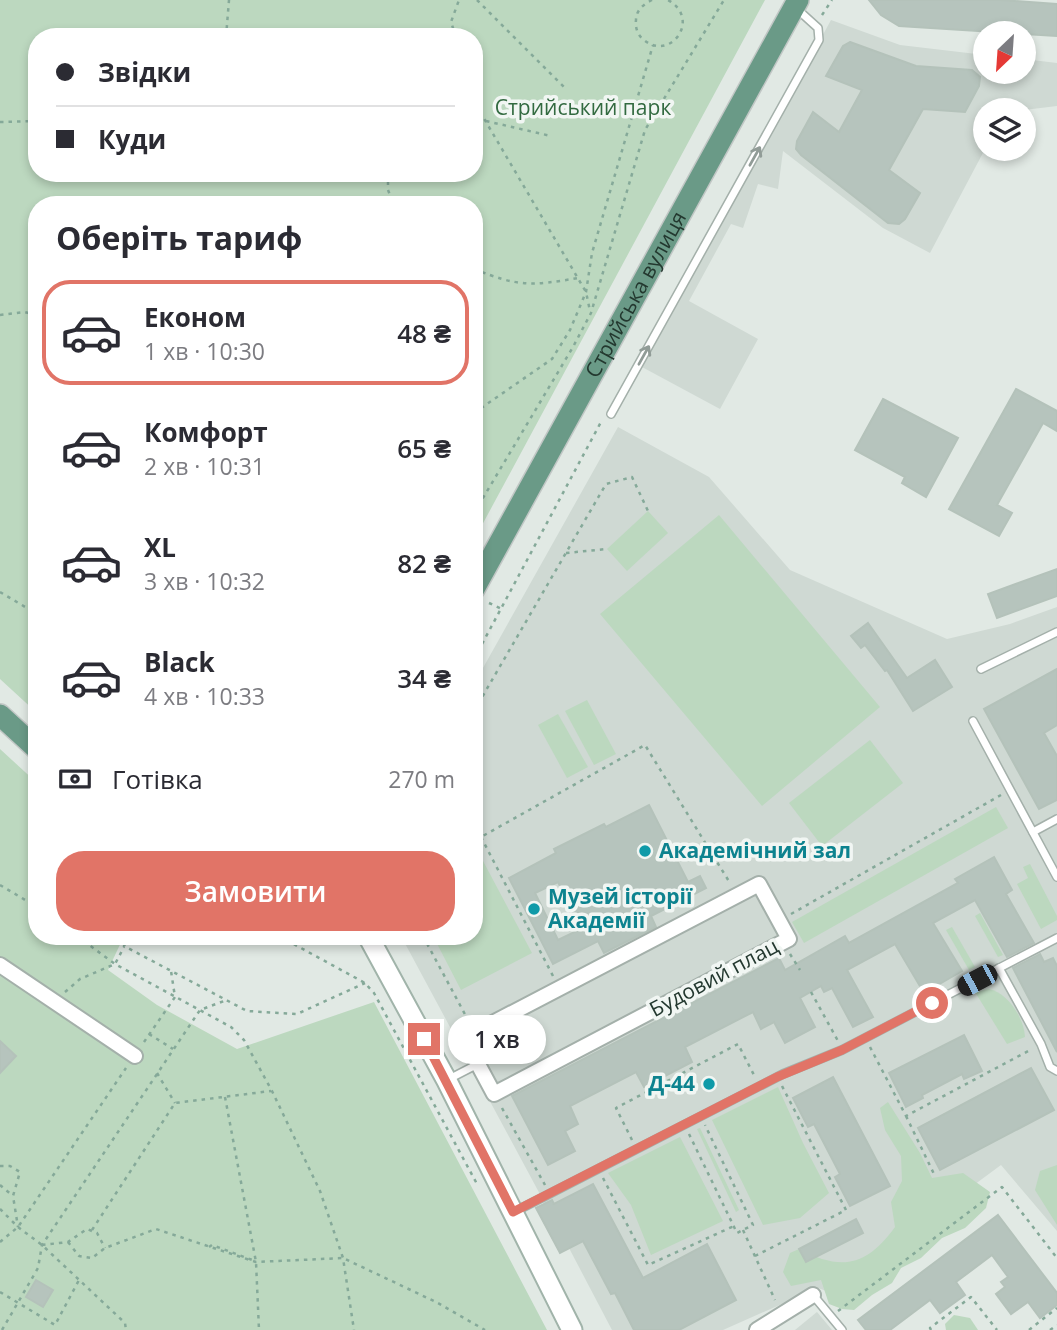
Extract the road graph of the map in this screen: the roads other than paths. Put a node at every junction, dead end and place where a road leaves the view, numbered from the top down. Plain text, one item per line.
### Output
1 (796, 3) edge
2 (611, 414) dead end
3 (483, 594) edge
4 (1057, 632) edge
5 (982, 669) dead end
6 (0, 715) edge
7 (973, 721) dead end
8 (28, 741) edge
9 (1057, 819) edge
10 (1032, 832) junction
11 (1057, 877) edge
12 (1057, 938) edge
13 (372, 945) edge
14 (0, 965) edge
15 (999, 968) junction
16 (135, 1056) road end
17 (478, 1064) junction
18 (1057, 1071) edge
19 (447, 1081) junction
20 (513, 1212) junction
21 (813, 1295) joint
22 (764, 1328) edge
23 (572, 1330) edge
24 (842, 1330) edge

2 -> 1 lane
1 - 3 main road, Стрийська вулиця
4 - 5 lane
6 - 8 main road
7 - 10 lane
9 - 10 lane
10 - 11 lane
12 - 15 lane
13 - 19 main road
14 - 16 street
15 - 18 lane
15 - 20 lane
17 - 17 street, Будовий плац
17 - 19 lane
19 - 20 main road
20 - 23 main road
21 - 22 street
21 - 24 lane

